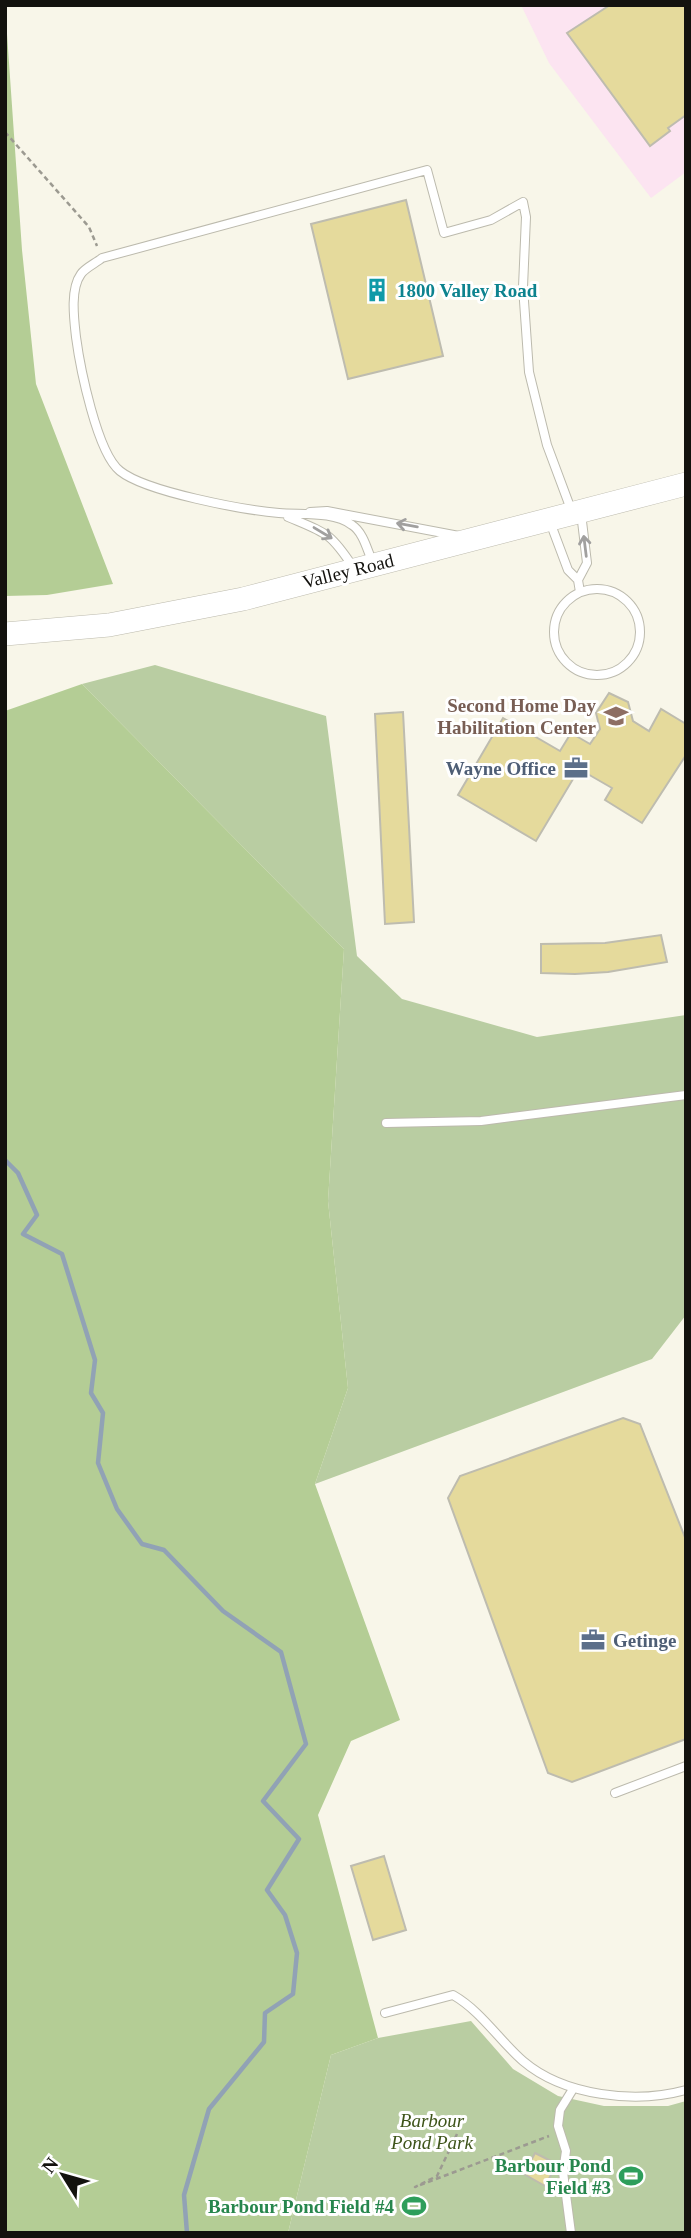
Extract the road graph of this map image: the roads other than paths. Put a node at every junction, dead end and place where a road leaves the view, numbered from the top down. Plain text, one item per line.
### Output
1 (686, 484) edge
2 (577, 512) junction
3 (279, 513) junction
4 (549, 519) junction
5 (474, 540) junction
6 (363, 566) junction
7 (578, 580) junction
8 (580, 592) junction
9 (5, 634) edge
10 (686, 1095) edge
11 (386, 1123) dead end
12 (686, 1766) edge
13 (615, 1793) dead end
14 (385, 2013) dead end
15 (573, 2089) junction
16 (686, 2090) edge
17 (571, 2233) edge

1 - 2 main road, Valley Road
2 - 3 lane
2 - 4 main road, Valley Road
7 -> 2 lane
5 -> 3 lane
3 -> 6 lane
3 - 6 lane
4 - 5 main road, Valley Road
4 - 7 lane
5 - 6 main road, Valley Road
6 - 9 main road, Valley Road
7 - 8 lane
8 - 8 lane
10 - 11 lane
12 - 13 lane
14 - 15 lane
15 - 16 lane
15 - 17 lane

